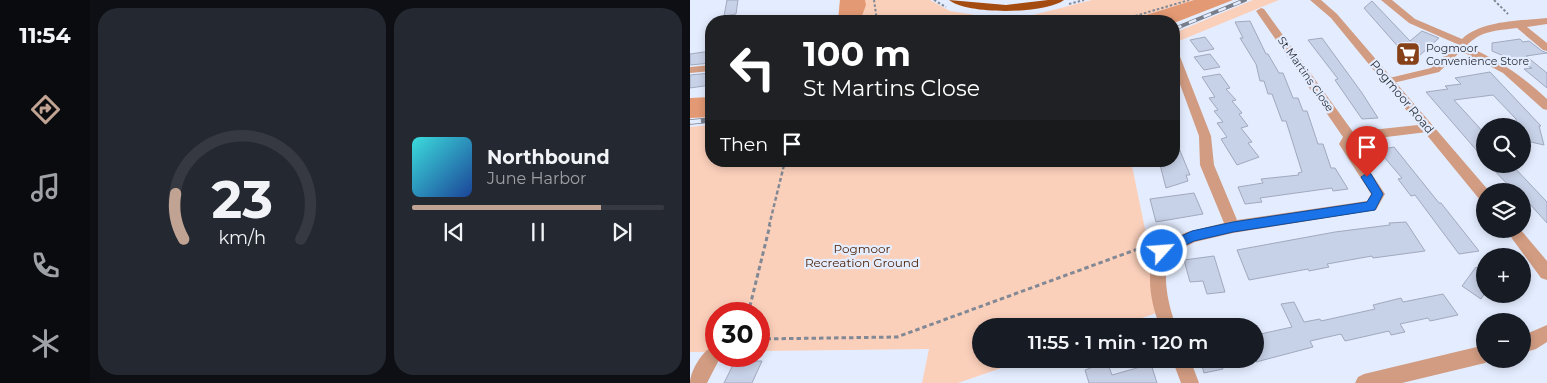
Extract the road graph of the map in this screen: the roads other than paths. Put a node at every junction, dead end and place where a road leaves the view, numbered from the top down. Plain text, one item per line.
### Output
1 (954, 0) edge
2 (1059, 0) edge
3 (1315, 0) edge
4 (1386, 0) edge
5 (1261, 11) dead end
6 (1547, 21) edge
7 (1518, 24) junction
8 (1462, 45) junction
9 (1547, 48) edge
10 (705, 69) edge
11 (690, 70) edge
12 (1180, 70) edge
13 (1389, 81) junction
14 (1547, 106) edge
15 (1427, 128) junction
16 (1350, 137) junction
17 (1476, 185) edge
18 (1233, 227) junction
19 (1519, 238) edge
20 (1547, 272) edge
21 (1165, 318) edge
22 (1547, 333) edge
23 (1531, 342) edge
24 (1476, 356) edge
25 (706, 367) edge
26 (1184, 368) edge
27 (697, 383) edge
28 (1190, 383) edge
29 (1364, 383) edge

1 - 2 highway
3 - 13 street, Pogmoor Road
4 - 8 street
5 - 16 street, St Martins Close
6 - 7 street
7 - 8 street
7 - 9 street
8 - 13 street
8 - 14 street
10 - 11 street
12 - 18 street
13 - 15 street, Pogmoor Road
15 - 16 street
15 - 17 street, Pogmoor Road
16 - 18 street, St Martins Close
18 - 21 street
19 - 20 street
22 - 23 street
24 - 29 street
25 - 27 street
26 - 28 street

